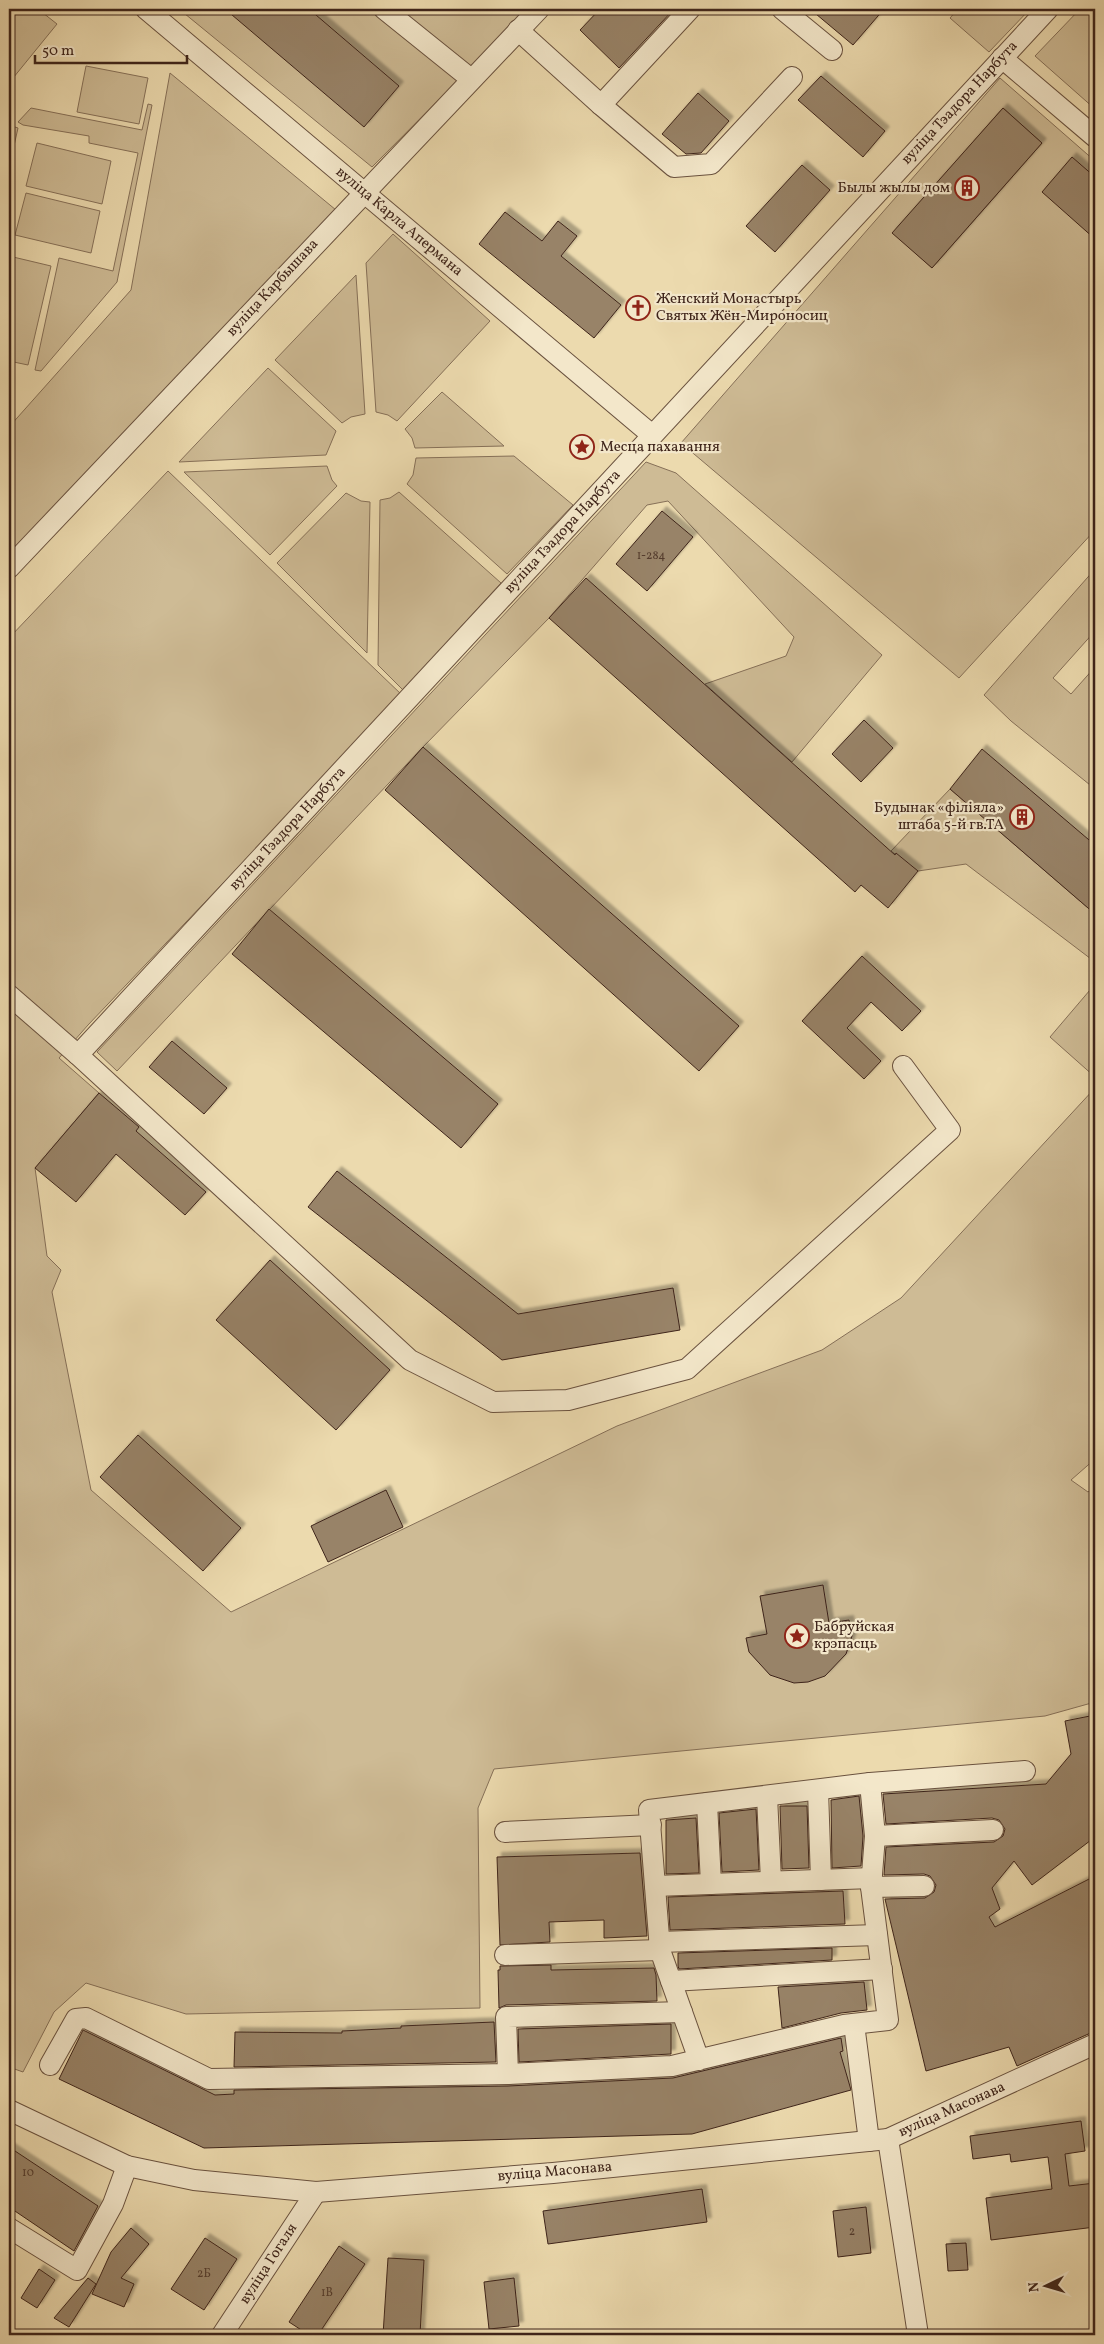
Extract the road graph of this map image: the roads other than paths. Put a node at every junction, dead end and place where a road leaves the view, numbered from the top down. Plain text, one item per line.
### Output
1 (146, 9) edge
2 (384, 9) edge
3 (539, 9) edge
4 (690, 9) edge
5 (782, 9) edge
6 (1048, 9) edge
7 (518, 30) junction
8 (832, 50) dead end
9 (1002, 58) junction
10 (792, 77) dead end
11 (471, 79) junction
12 (601, 105) junction
13 (1095, 137) edge
14 (363, 192) junction
15 (652, 435) junction
16 (9, 568) edge
17 (9, 995) edge
18 (78, 1056) junction
19 (903, 1066) dead end
20 (1025, 1771) dead end
21 (870, 1783) junction
22 (818, 1790) junction
23 (767, 1796) junction
24 (707, 1803) junction
25 (651, 1826) junction
26 (993, 1830) dead end
27 (505, 1832) dead end
28 (875, 1836) junction
29 (821, 1880) junction
30 (771, 1882) junction
31 (871, 1882) junction
32 (711, 1884) junction
33 (656, 1886) junction
34 (924, 1886) dead end
35 (877, 1935) junction
36 (660, 1946) junction
37 (505, 1955) dead end
38 (882, 1969) junction
39 (671, 1981) junction
40 (682, 2012) junction
41 (854, 2024) junction
42 (1095, 2044) edge
43 (699, 2060) junction
44 (50, 2065) dead end
45 (508, 2074) junction
46 (9, 2110) edge
47 (878, 2140) junction
48 (126, 2166) junction
49 (316, 2192) junction
50 (9, 2228) edge
51 (228, 2333) edge
52 (918, 2335) edge

1 - 14 street, вуліца Карла Апермана
2 - 11 street
3 - 7 street, вуліца Карбышава
4 - 12 street
5 - 8 street
6 - 9 street, вуліца Тэадора Нарбута
7 - 11 street, вуліца Карбышава
7 - 12 street
9 - 13 street
9 - 15 street, вуліца Тэадора Нарбута
10 - 12 street
11 - 14 street, вуліца Карбышава
14 - 15 street, вуліца Карла Апермана
14 - 16 street, вуліца Карбышава
15 - 18 street, вуліца Тэадора Нарбута
17 - 18 street
18 - 19 street
20 - 21 street
21 - 22 street
21 - 28 street
22 - 23 street
22 - 29 street
23 - 24 street
23 - 30 street
24 - 25 street
24 - 32 street
25 - 27 street
25 - 33 street
26 - 28 street
28 - 31 street
29 - 30 street
29 - 31 street
30 - 32 street
31 - 34 street
31 - 35 street
32 - 33 street
33 - 36 street
35 - 36 street
35 - 38 street
36 - 37 street
36 - 39 street
38 - 39 street
38 - 41 street
39 - 40 street
40 - 43 street
40 - 45 street
41 - 43 street
41 - 47 street
42 - 47 street, вуліца Масонава
43 - 45 street
44 - 45 street
46 - 48 street, вуліца Масонава
47 - 49 street, вуліца Масонава
47 - 52 street
48 - 49 street, вуліца Масонава
48 - 50 street
49 - 51 street, вуліца Гогаля

